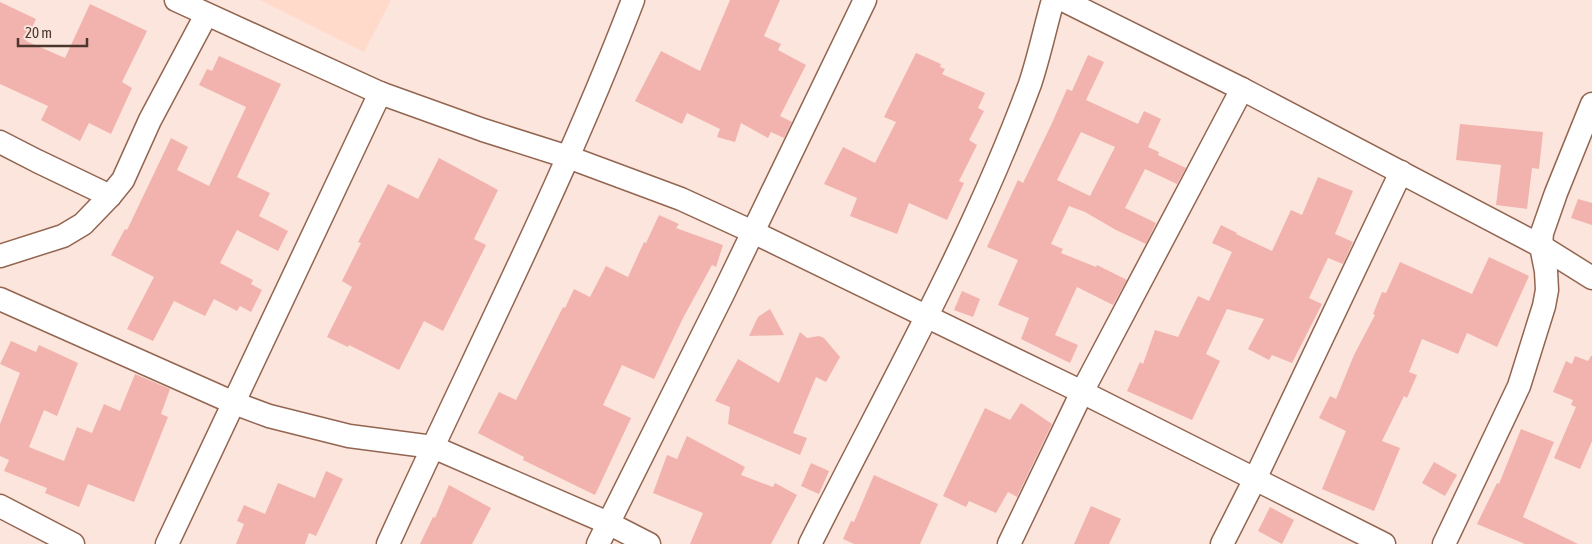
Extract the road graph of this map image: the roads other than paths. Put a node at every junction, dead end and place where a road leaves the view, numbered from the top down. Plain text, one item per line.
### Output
1 (176, 0) edge
2 (633, 0) edge
3 (865, 0) edge
4 (1053, 0) edge
5 (1063, 0) edge
6 (206, 14) junction
7 (1242, 89) junction
8 (380, 93) junction
9 (1592, 104) edge
10 (1586, 136) edge
11 (0, 142) edge
12 (568, 157) junction
13 (1401, 172) junction
14 (110, 196) junction
15 (753, 232) junction
16 (1541, 246) junction
17 (0, 256) edge
18 (1592, 278) edge
19 (0, 298) edge
20 (927, 318) junction
21 (1082, 392) junction
22 (234, 403) junction
23 (433, 447) junction
24 (1255, 479) junction
25 (0, 506) edge
26 (608, 523) junction
27 (73, 544) edge
28 (167, 544) edge
29 (388, 544) edge
30 (598, 544) edge
31 (649, 544) edge
32 (810, 544) edge
33 (1008, 544) edge
34 (1222, 544) edge
35 (1384, 544) edge
36 (1444, 544) edge

1 - 6 street
2 - 12 street
3 - 15 street
4 - 20 street
5 - 7 street
6 - 8 street
6 - 14 street
7 - 13 street
7 - 21 street
8 - 12 street
8 - 22 street
9 - 10 street
10 - 16 street
11 - 14 street
12 - 15 street
12 - 23 street
13 - 16 street
13 - 24 street
14 - 17 street
15 - 20 street
15 - 26 street
16 - 18 street
16 - 36 street
19 - 22 street
20 - 21 street
20 - 32 street
21 - 24 street
21 - 33 street
22 - 23 street
22 - 28 street
23 - 26 street
23 - 29 street
24 - 34 street
24 - 35 street
25 - 27 street
26 - 30 street
26 - 31 street

